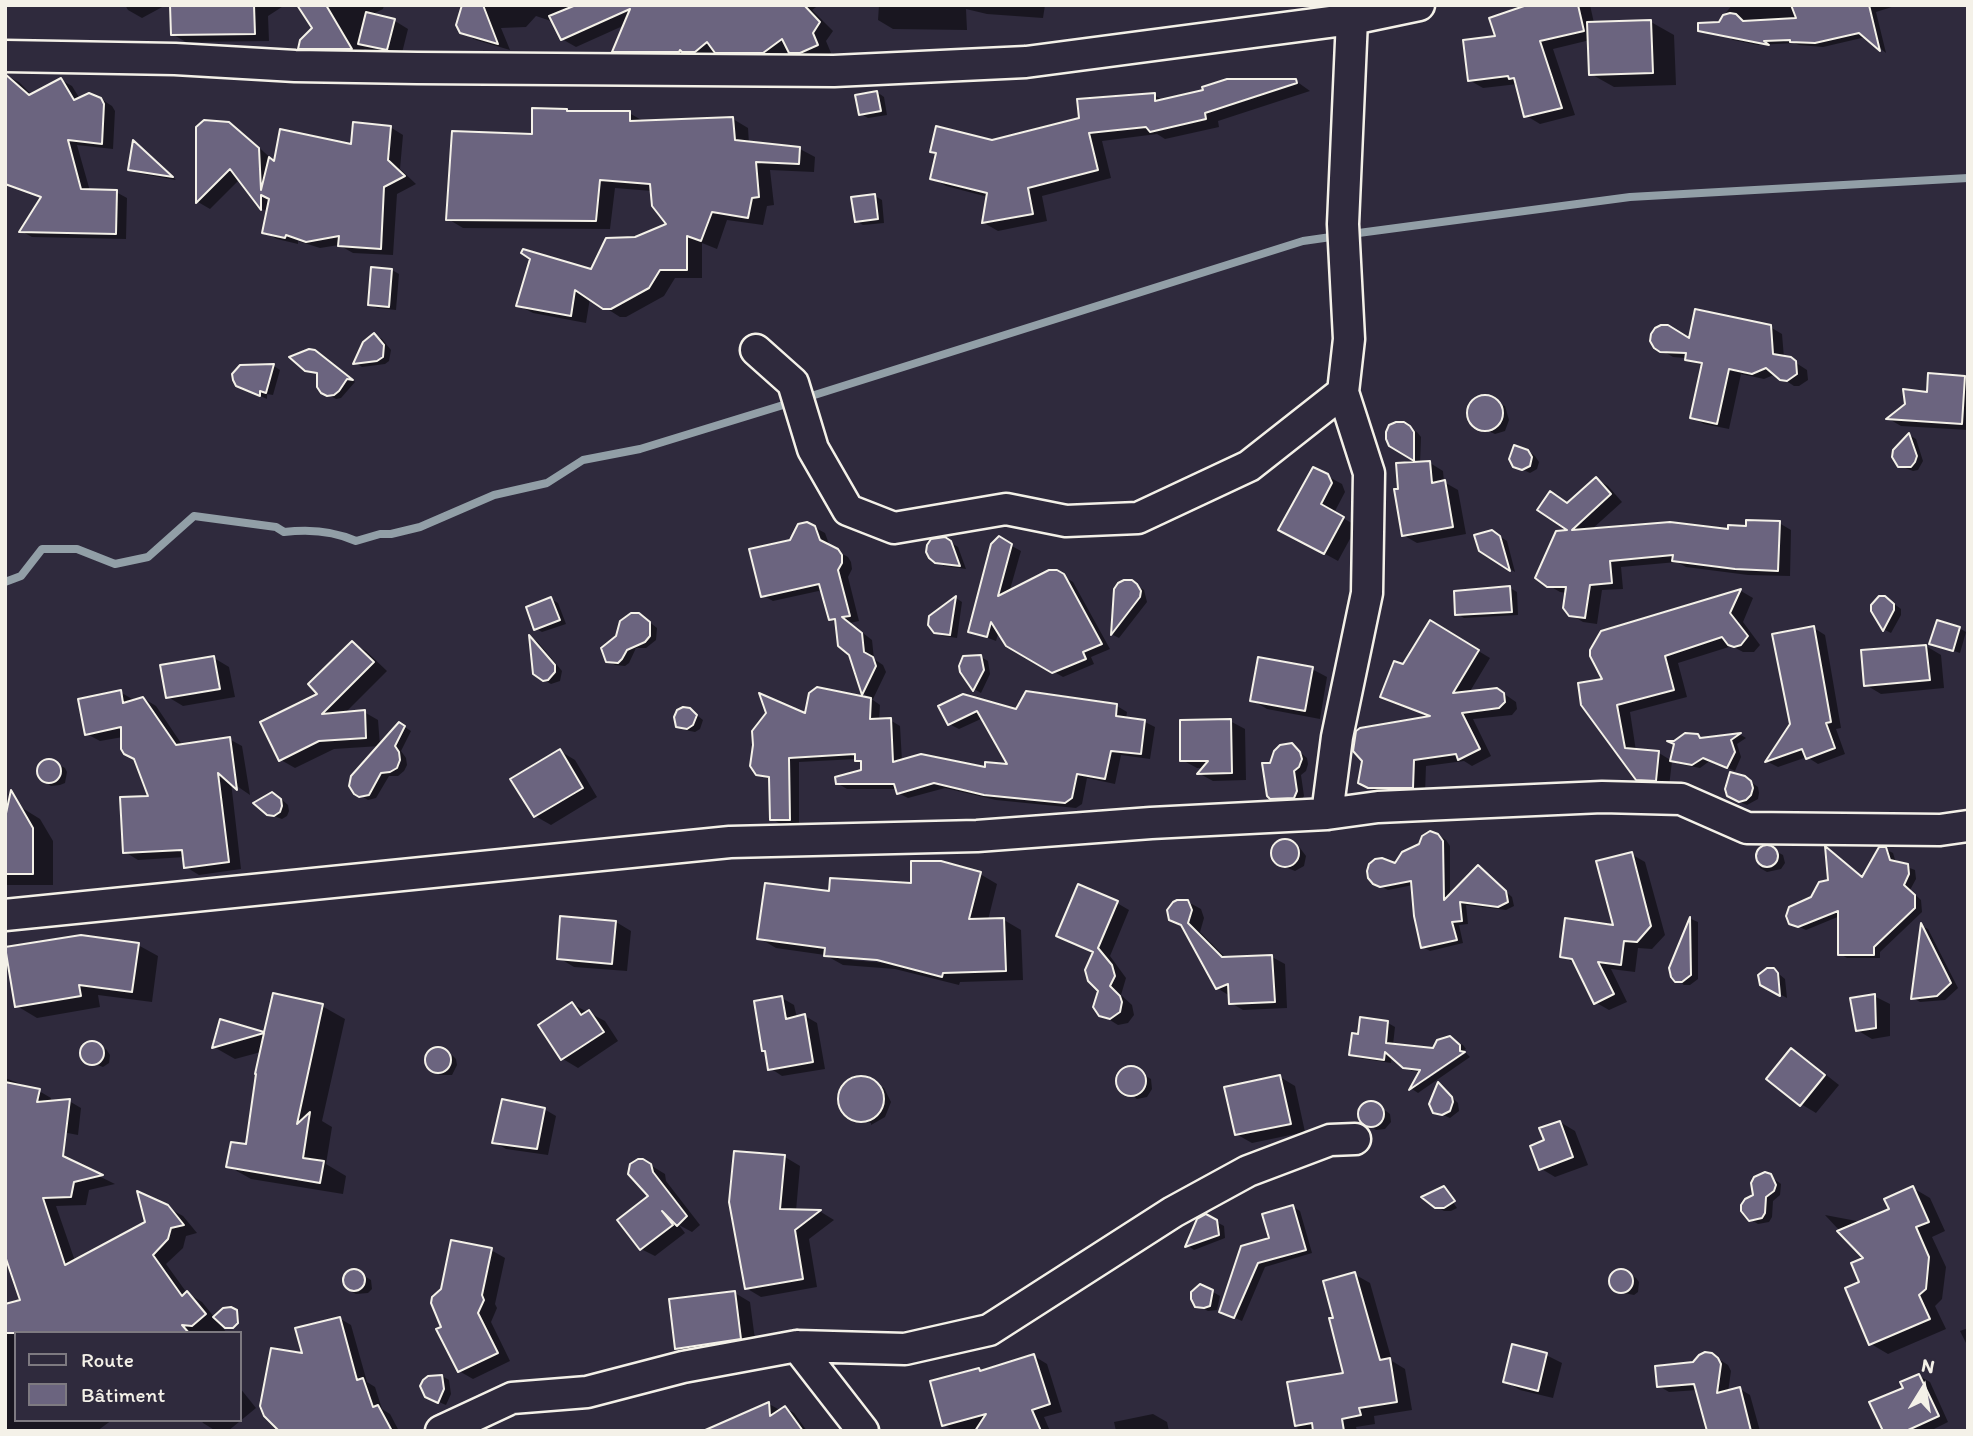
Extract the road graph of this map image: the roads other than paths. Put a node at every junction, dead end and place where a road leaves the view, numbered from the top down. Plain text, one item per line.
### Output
1 (1419, 5) edge
2 (1352, 12) edge
3 (5, 56) edge
4 (756, 350) dead end
5 (1343, 392) junction
6 (1327, 814) junction
7 (1968, 826) edge
8 (5, 915) edge
9 (1355, 1139) dead end
10 (797, 1346) junction
11 (441, 1431) edge
12 (863, 1431) edge

1 - 2 street
2 - 3 street
2 - 5 street
4 - 5 street
5 - 6 street
6 - 7 street
6 - 8 street
9 - 10 street
10 - 11 street
10 - 12 street

